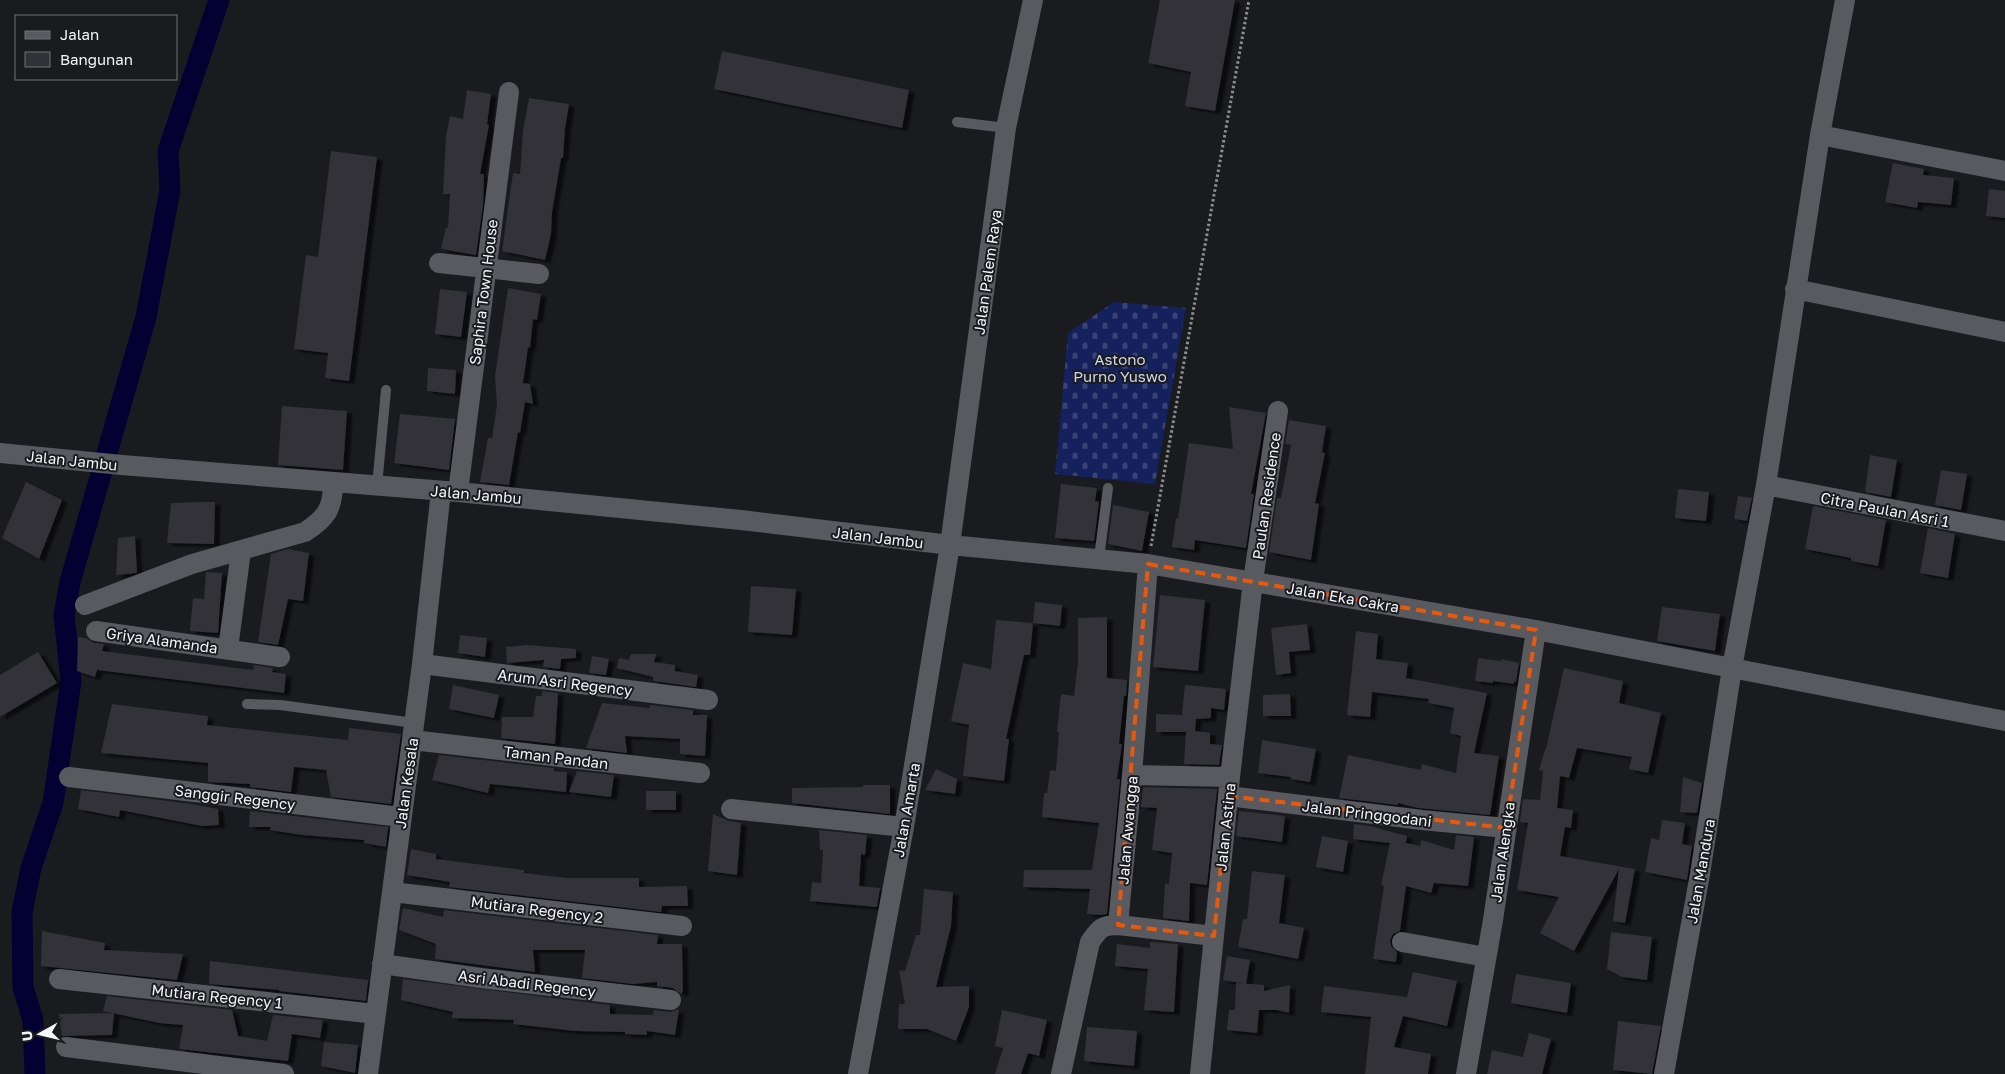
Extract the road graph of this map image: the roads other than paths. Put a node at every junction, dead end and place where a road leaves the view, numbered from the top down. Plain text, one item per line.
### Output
1 (1033, 0) edge
2 (1845, 0) edge
3 (509, 92) dead end
4 (956, 122) dead end
5 (1006, 128) junction
6 (1820, 135) junction
7 (2005, 171) edge
8 (439, 263) dead end
9 (486, 267) junction
10 (539, 274) dead end
11 (1795, 289) junction
12 (2005, 332) edge
13 (386, 390) dead end
14 (1278, 411) dead end
15 (0, 453) edge
16 (333, 483) junction
17 (1766, 485) junction
18 (377, 486) junction
19 (1108, 488) dead end
20 (450, 492) junction
21 (2005, 531) edge
22 (950, 545) junction
23 (241, 551) junction
24 (1099, 558) junction
25 (1148, 564) junction
26 (1253, 581) junction
27 (85, 605) dead end
28 (1536, 630) junction
29 (96, 631) dead end
30 (228, 649) junction
31 (280, 657) dead end
32 (422, 664) junction
33 (1732, 668) junction
34 (708, 700) dead end
35 (247, 704) dead end
36 (2005, 721) edge
37 (413, 731) junction
38 (700, 773) dead end
39 (1132, 775) junction
40 (69, 777) dead end
41 (1229, 786) junction
42 (731, 809) dead end
43 (401, 818) junction
44 (904, 827) junction
45 (1506, 828) junction
46 (392, 892) junction
47 (1118, 925) junction
48 (682, 926) dead end
49 (1214, 936) junction
50 (1402, 942) dead end
51 (1486, 957) junction
52 (382, 964) junction
53 (59, 979) dead end
54 (671, 1000) dead end
55 (376, 1014) junction
56 (66, 1047) dead end
57 (284, 1074) edge
58 (368, 1074) edge
59 (858, 1074) edge
60 (1061, 1074) edge
61 (1200, 1074) edge
62 (1466, 1074) edge
63 (1664, 1074) edge

1 - 5 street, Jalan Palem Raya
2 - 6 street, Jalan Mandura
3 - 9 street, Saphira Town House
4 - 5 lane
5 - 22 street, Jalan Palem Raya
6 - 7 street
6 - 11 street, Jalan Mandura
8 - 9 street
9 - 10 street
9 - 20 street, Saphira Town House
11 - 12 street
11 - 17 street, Jalan Mandura
13 - 18 lane
14 - 26 street, Paulan Residence
15 - 16 street, Jalan Jambu
16 - 18 street, Jalan Jambu
16 - 23 street
17 - 21 street, Citra Paulan Asri 1
17 - 33 street, Jalan Mandura
18 - 20 street, Jalan Jambu
19 - 24 lane
20 - 22 street, Jalan Jambu
20 - 32 street, Jalan Kesala
22 - 24 street, Jalan Eka Cakra
22 - 44 street, Jalan Amarta
23 - 27 street
23 - 30 street, Griya Alamanda
24 - 25 street, Jalan Eka Cakra
25 - 26 street, Jalan Eka Cakra
25 - 39 street, Jalan Awangga
26 - 28 street, Jalan Eka Cakra
26 - 41 street, Jalan Astina
28 - 33 street, Jalan Eka Cakra
28 - 45 street, Jalan Alengka
29 - 30 street, Griya Alamanda
30 - 31 street, Griya Alamanda
32 - 34 street, Arum Asri Regency
32 - 37 street, Jalan Kesala
33 - 36 street, Jalan Eka Cakra
33 - 63 street, Jalan Mandura
35 - 37 lane
37 - 38 street, Taman Pandan
37 - 43 street, Jalan Kesala
39 - 41 street, Jalan Pringgodani
39 - 47 street, Jalan Awangga
40 - 43 street, Sanggir Regency
41 - 45 street, Jalan Pringgodani
41 - 49 street, Jalan Astina
42 - 44 street
43 - 46 street, Jalan Kesala
44 - 59 street, Jalan Amarta
45 - 51 street, Jalan Alengka
46 - 48 street, Mutiara Regency 2
46 - 52 street, Jalan Kesala
47 - 49 street
47 - 60 street
49 - 61 street, Jalan Astina
50 - 51 street
51 - 62 street, Jalan Alengka
52 - 54 street, Asri Abadi Regency
52 - 55 street, Jalan Kesala
53 - 55 street, Mutiara Regency 1
55 - 58 street, Jalan Kesala
56 - 57 street

